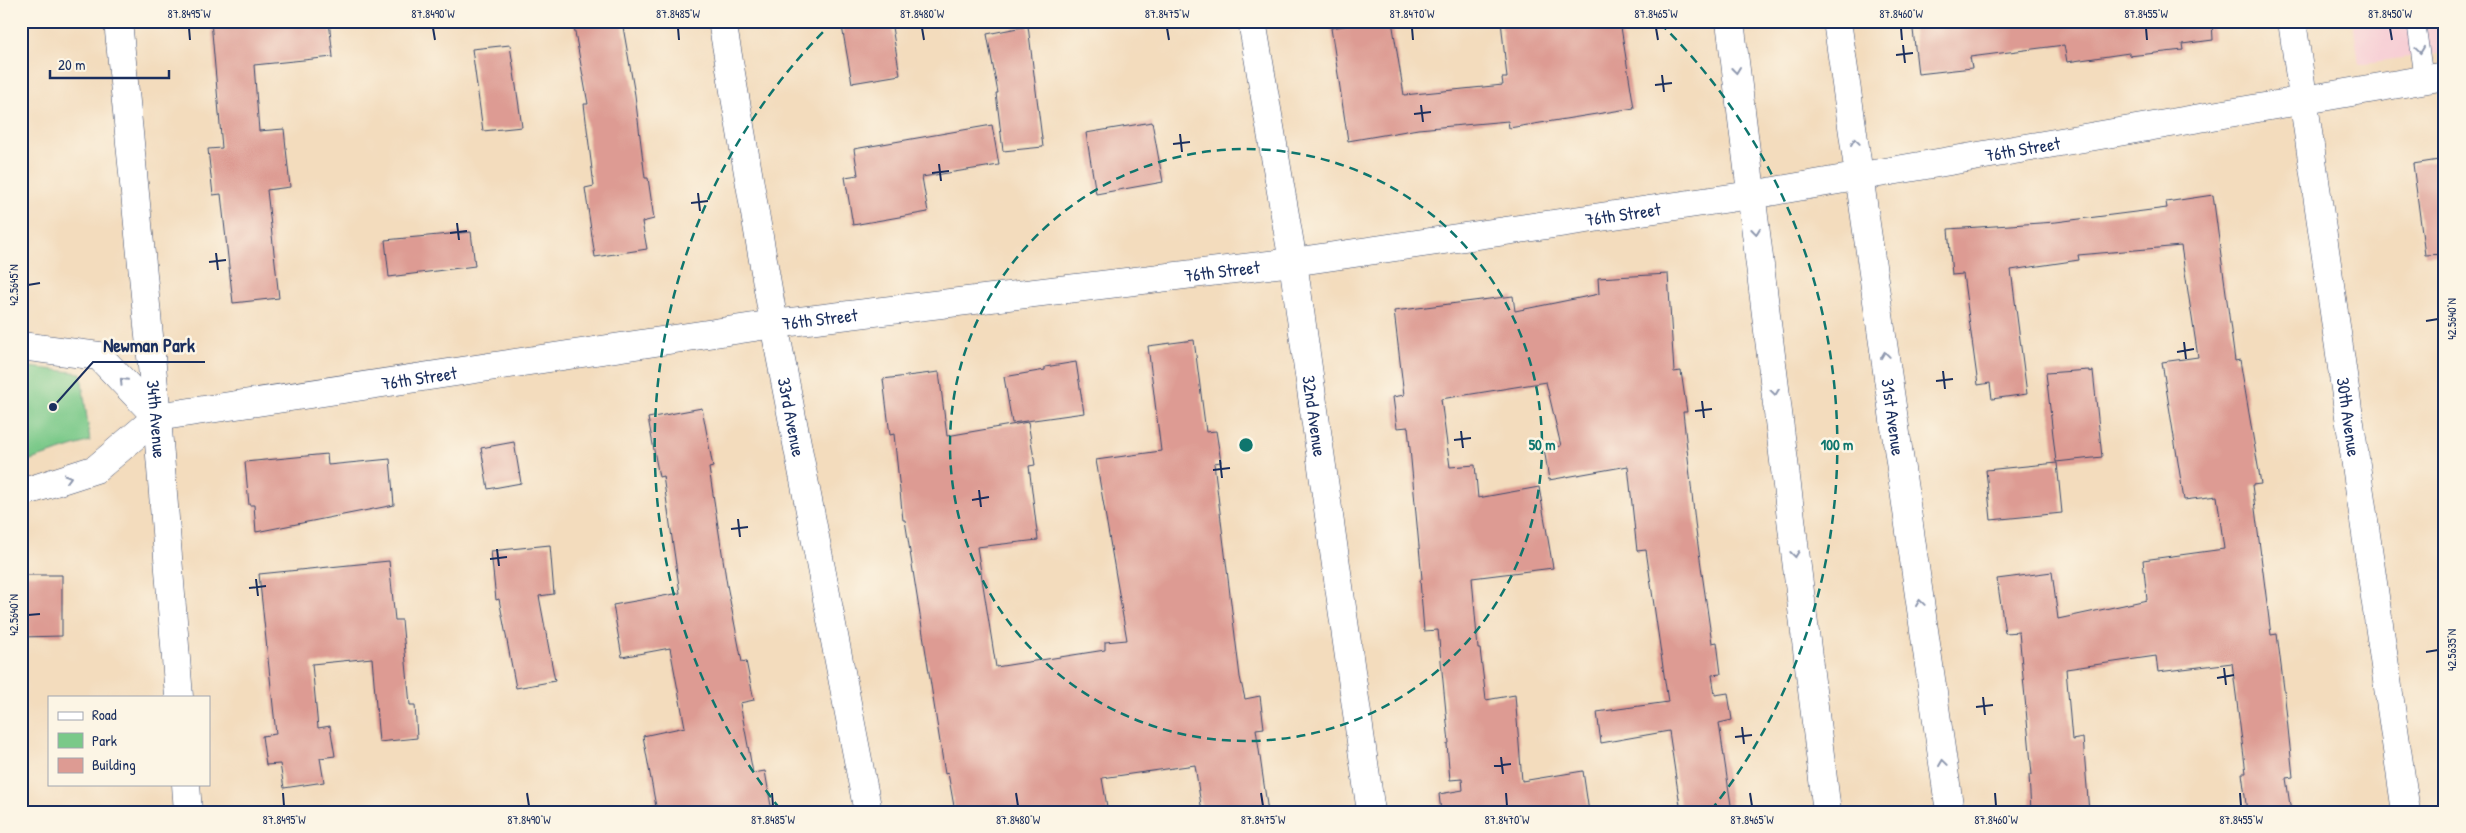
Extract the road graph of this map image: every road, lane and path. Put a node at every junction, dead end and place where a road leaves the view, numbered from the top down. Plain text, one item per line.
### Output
1 (118, 21) edge
2 (722, 21) edge
3 (1252, 21) edge
4 (1730, 21) edge
5 (1837, 21) edge
6 (2292, 21) edge
7 (2416, 21) edge
8 (2434, 78) edge
9 (2303, 99) junction
10 (1860, 176) junction
11 (1751, 195) junction
12 (1293, 262) junction
13 (774, 324) junction
14 (21, 346) edge
15 (157, 417) junction
16 (21, 493) edge
17 (179, 696) edge
18 (186, 786) edge
19 (188, 812) edge
20 (868, 812) edge
21 (1371, 812) edge
22 (1827, 812) edge
23 (1950, 812) edge
24 (2406, 812) edge

1 - 15 street, 34th Avenue
2 - 13 street, 33rd Avenue
3 - 12 street, 32nd Avenue
4 -> 11 street
10 -> 5 street, 31st Avenue
6 - 9 street, 30th Avenue
7 -> 8 lane
8 - 9 street, 76th Street
9 - 10 street, 76th Street
9 - 24 street, 30th Avenue
10 - 11 street, 76th Street
23 -> 10 street, 31st Avenue
11 - 12 street, 76th Street
11 -> 22 street
12 - 13 street, 76th Street
12 - 21 street, 32nd Avenue
13 - 15 street, 76th Street
13 - 20 street, 33rd Avenue
15 -> 14 street
16 -> 15 street
15 - 17 street, 34th Avenue
18 - 19 street

